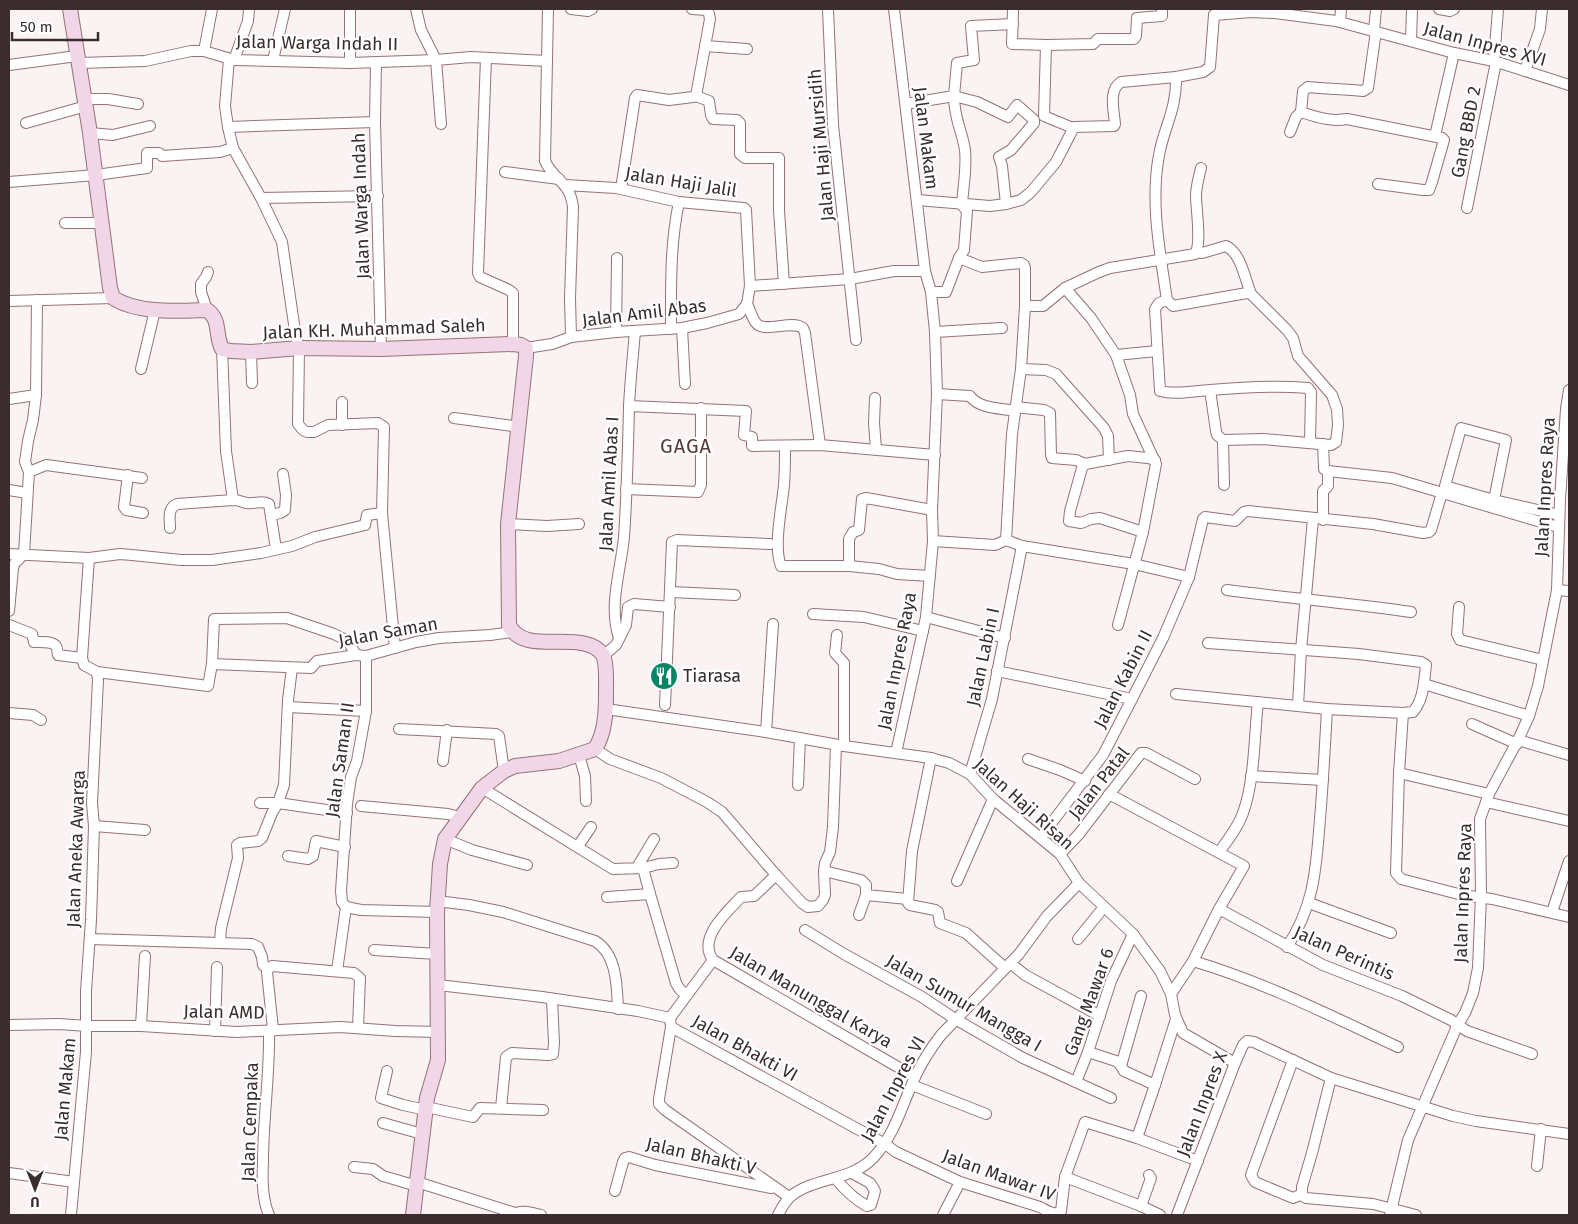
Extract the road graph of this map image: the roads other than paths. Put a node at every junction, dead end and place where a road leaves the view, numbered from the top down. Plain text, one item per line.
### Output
1 (70, 9) edge
2 (212, 9) edge
3 (249, 9) edge
4 (285, 9) edge
5 (350, 9) edge
6 (416, 9) edge
7 (548, 9) edge
8 (571, 9) edge
9 (592, 9) edge
10 (692, 9) edge
11 (828, 9) edge
12 (894, 9) edge
13 (1013, 9) edge
14 (1162, 9) edge
15 (1341, 9) edge
16 (1376, 9) edge
17 (1412, 9) edge
18 (1439, 9) edge
19 (1454, 9) edge
20 (1498, 9) edge
21 (1542, 9) edge
22 (709, 11) edge
23 (1211, 12) edge
24 (1340, 22) junction
25 (1013, 24) junction
26 (1375, 31) junction
27 (1411, 41) junction
28 (1046, 45) junction
29 (705, 46) junction
30 (748, 49) dead end
31 (204, 52) junction
32 (1454, 53) junction
33 (486, 58) junction
34 (78, 59) junction
35 (232, 59) junction
36 (273, 60) junction
37 (436, 60) junction
38 (547, 61) junction
39 (376, 62) junction
40 (1495, 62) junction
41 (350, 63) junction
42 (9, 65) edge
43 (1525, 71) junction
44 (1175, 77) junction
45 (1569, 85) edge
46 (696, 96) junction
47 (954, 96) junction
48 (86, 102) junction
49 (138, 104) dead end
50 (906, 104) junction
51 (1301, 112) junction
52 (375, 122) junction
53 (26, 123) dead end
54 (441, 124) dead end
55 (150, 126) dead end
56 (228, 127) junction
57 (1073, 128) junction
58 (1290, 132) dead end
59 (90, 133) junction
60 (1435, 136) junction
61 (233, 148) junction
62 (1200, 168) dead end
63 (505, 172) dead end
64 (96, 175) junction
65 (9, 182) edge
66 (562, 182) junction
67 (1378, 184) dead end
68 (621, 189) junction
69 (378, 196) junction
70 (261, 198) junction
71 (917, 200) junction
72 (678, 202) junction
73 (1006, 204) junction
74 (962, 205) junction
75 (1467, 208) dead end
76 (65, 223) dead end
77 (102, 223) junction
78 (1197, 252) junction
79 (617, 258) dead end
80 (959, 258) junction
81 (1161, 260) junction
82 (925, 271) junction
83 (208, 272) dead end
84 (850, 279) junction
85 (784, 284) junction
86 (750, 286) junction
87 (1065, 288) junction
88 (930, 292) junction
89 (1251, 294) junction
90 (113, 298) junction
91 (36, 300) junction
92 (1166, 300) junction
93 (9, 301) edge
94 (747, 304) junction
95 (1026, 306) junction
96 (155, 310) junction
97 (207, 310) junction
98 (682, 328) junction
99 (1002, 328) dead end
100 (671, 329) junction
101 (635, 331) junction
102 (616, 332) junction
103 (935, 332) junction
104 (571, 337) junction
105 (856, 340) dead end
106 (519, 346) junction
107 (299, 348) junction
108 (222, 349) junction
109 (381, 349) junction
110 (1157, 351) junction
111 (250, 352) junction
112 (1116, 355) junction
113 (141, 369) dead end
114 (1022, 369) junction
115 (252, 383) dead end
116 (685, 384) dead end
117 (1210, 390) junction
118 (1569, 390) edge
119 (937, 394) junction
120 (36, 395) junction
121 (876, 398) dead end
122 (9, 399) edge
123 (342, 402) dead end
124 (629, 406) junction
125 (701, 408) junction
126 (1015, 409) junction
127 (454, 418) dead end
128 (342, 425) junction
129 (520, 427) junction
130 (1223, 440) junction
131 (1310, 442) junction
132 (1323, 444) junction
133 (820, 445) junction
134 (786, 446) junction
135 (876, 449) junction
136 (935, 455) junction
137 (1109, 460) junction
138 (1155, 460) junction
139 (1085, 464) junction
140 (1328, 471) junction
141 (29, 472) junction
142 (283, 474) dead end
143 (128, 475) junction
144 (142, 478) dead end
145 (1224, 485) dead end
146 (626, 489) junction
147 (9, 490) edge
148 (27, 493) junction
149 (1442, 493) junction
150 (233, 500) junction
151 (1494, 500) junction
152 (1565, 500) edge
153 (932, 510) junction
154 (143, 513) dead end
155 (382, 513) junction
156 (271, 515) junction
157 (1559, 515) junction
158 (1318, 519) junction
159 (508, 524) junction
160 (579, 524) dead end
161 (1558, 527) junction
162 (170, 528) dead end
163 (1143, 532) junction
164 (1006, 540) junction
165 (933, 541) junction
166 (770, 544) dead end
167 (1022, 546) junction
168 (276, 549) junction
169 (9, 554) edge
170 (24, 554) junction
171 (89, 558) junction
172 (1134, 564) junction
173 (849, 566) junction
174 (930, 576) junction
175 (1189, 577) junction
176 (1227, 590) dead end
177 (1557, 590) junction
178 (1569, 591) edge
179 (671, 592) junction
180 (735, 595) dead end
181 (1306, 600) junction
182 (670, 607) junction
183 (1459, 607) dead end
184 (9, 611) edge
185 (1411, 612) dead end
186 (813, 614) dead end
187 (926, 616) junction
188 (773, 624) dead end
189 (9, 625) edge
190 (1118, 625) dead end
191 (923, 631) junction
192 (512, 632) junction
193 (836, 635) dead end
194 (618, 638) junction
195 (1005, 638) junction
196 (1208, 643) dead end
197 (395, 648) junction
198 (1301, 650) junction
199 (361, 656) junction
200 (603, 656) junction
201 (82, 658) junction
202 (1544, 660) junction
203 (212, 664) junction
204 (292, 668) junction
205 (997, 671) junction
206 (97, 672) junction
207 (1424, 684) junction
208 (1176, 694) dead end
209 (1132, 699) junction
210 (1258, 702) junction
211 (665, 705) dead end
212 (1298, 706) junction
213 (288, 707) junction
214 (606, 709) junction
215 (1327, 709) junction
216 (366, 711) junction
217 (9, 713) edge
218 (1403, 714) junction
219 (1529, 716) junction
220 (41, 720) dead end
221 (1472, 724) dead end
222 (399, 729) dead end
223 (446, 730) junction
224 (766, 732) junction
225 (800, 738) junction
226 (1517, 742) junction
227 (840, 746) junction
228 (595, 749) junction
229 (896, 753) junction
230 (579, 755) junction
231 (1569, 756) edge
232 (931, 758) junction
233 (1028, 759) dead end
234 (443, 760) dead end
235 (504, 771) junction
236 (1399, 773) junction
237 (970, 774) junction
238 (1251, 776) junction
239 (1195, 779) dead end
240 (1323, 780) junction
241 (1084, 781) junction
242 (798, 785) dead end
243 (482, 788) junction
244 (1109, 794) junction
245 (1487, 798) junction
246 (993, 799) junction
247 (586, 801) dead end
248 (260, 803) dead end
249 (278, 803) junction
250 (361, 806) dead end
251 (347, 813) junction
252 (460, 817) junction
253 (1569, 821) edge
254 (94, 826) junction
255 (591, 827) dead end
256 (145, 830) dead end
257 (1041, 837) junction
258 (445, 840) junction
259 (654, 840) dead end
260 (578, 846) junction
261 (345, 848) junction
262 (1219, 852) junction
263 (1060, 854) junction
264 (288, 856) dead end
265 (1569, 861) edge
266 (673, 863) dead end
267 (527, 865) dead end
268 (643, 868) junction
269 (824, 871) junction
270 (776, 875) junction
271 (957, 881) dead end
272 (1079, 884) junction
273 (650, 894) junction
274 (866, 894) junction
275 (1481, 896) junction
276 (607, 897) dead end
277 (908, 900) junction
278 (344, 903) junction
279 (1309, 903) junction
280 (437, 907) junction
281 (1104, 907) junction
282 (1219, 909) junction
283 (1552, 912) junction
284 (859, 915) dead end
285 (1569, 917) edge
286 (805, 930) dead end
287 (1391, 933) dead end
288 (1132, 934) junction
289 (90, 939) junction
290 (1078, 939) dead end
291 (220, 942) junction
292 (1287, 947) junction
293 (374, 950) dead end
294 (437, 954) junction
295 (145, 956) dead end
296 (714, 960) junction
297 (1193, 961) junction
298 (1008, 965) junction
299 (217, 967) dead end
300 (268, 968) junction
301 (337, 971) junction
302 (438, 985) junction
303 (688, 994) junction
304 (1172, 994) junction
305 (1141, 996) dead end
306 (552, 999) junction
307 (618, 1009) junction
308 (1100, 1016) junction
309 (955, 1019) junction
310 (1176, 1019) junction
311 (670, 1022) junction
312 (1458, 1024) junction
313 (9, 1025) edge
314 (87, 1026) junction
315 (141, 1026) junction
316 (358, 1027) junction
317 (271, 1029) junction
318 (215, 1031) junction
319 (439, 1032) junction
320 (1398, 1047) dead end
321 (1088, 1052) junction
322 (1532, 1054) dead end
323 (1293, 1060) junction
324 (1235, 1063) junction
325 (1121, 1066) junction
326 (387, 1071) dead end
327 (1331, 1078) junction
328 (914, 1081) junction
329 (1076, 1082) junction
330 (1155, 1085) junction
331 (1110, 1098) dead end
332 (1423, 1106) junction
333 (426, 1108) junction
334 (501, 1108) junction
335 (543, 1110) dead end
336 (986, 1114) dead end
337 (383, 1123) dead end
338 (1541, 1129) junction
339 (422, 1134) junction
340 (1569, 1134) edge
341 (1137, 1138) junction
342 (885, 1144) junction
343 (1198, 1161) junction
344 (1537, 1166) dead end
345 (354, 1167) dead end
346 (852, 1173) junction
347 (9, 1174) edge
348 (1149, 1175) dead end
349 (1065, 1177) junction
350 (835, 1178) junction
351 (74, 1182) junction
352 (960, 1182) junction
353 (417, 1184) junction
354 (774, 1188) junction
355 (615, 1192) dead end
356 (1302, 1194) junction
357 (789, 1197) junction
358 (1141, 1206) junction
359 (1391, 1212) edge
360 (514, 1214) edge
361 (71, 1215) edge
362 (269, 1215) edge
363 (412, 1215) edge
364 (541, 1215) edge
365 (778, 1215) edge
366 (943, 1215) edge
367 (1160, 1215) edge
368 (1177, 1215) edge
369 (1416, 1215) edge

1 - 34 street
2 - 31 street
3 - 35 street
4 - 36 street
5 - 41 street
6 - 37 street
7 - 38 street
8 - 9 street
10 - 22 street
11 - 84 street, Jalan Haji Mursidih
12 - 50 street, Jalan Makam
13 - 25 street
14 - 28 street
15 - 24 street
16 - 26 street
17 - 27 street
18 - 19 street
20 - 40 street, Gang BBD 2
21 - 43 street
22 - 29 street
23 - 24 street, Jalan Inpres XVI
23 - 44 street
24 - 26 street, Jalan Inpres XVI
25 - 28 street
25 - 47 street
26 - 27 street, Jalan Inpres XVI
26 - 51 street
27 - 32 street, Jalan Inpres XVI
28 - 57 street
29 - 30 street
29 - 46 street
31 - 34 street, Jalan Warga Indah II
31 - 35 street, Jalan Warga Indah II
32 - 40 street, Jalan Inpres XVI
32 - 60 street
33 - 37 street, Jalan Warga Indah II
33 - 38 street, Jalan Warga Indah II
33 - 106 street
34 - 42 street, Jalan Warga Indah II
34 - 48 street
35 - 36 street, Jalan Warga Indah II
35 - 56 street
36 - 41 street, Jalan Warga Indah II
37 - 39 street, Jalan Warga Indah II
37 - 54 street
38 - 66 street
39 - 41 street, Jalan Warga Indah II
39 - 52 street, Jalan Warga Indah
40 - 43 street, Jalan Inpres XVI
40 - 75 street, Gang BBD 2
43 - 45 street, Jalan Inpres XVI
44 - 57 street
44 - 81 street
46 - 68 street
46 - 85 street
47 - 50 street
47 - 73 street
47 - 74 street
48 - 49 street
48 - 53 street
48 - 59 street
50 - 71 street, Jalan Makam
51 - 58 street
51 - 60 street
52 - 56 street
52 - 69 street, Jalan Warga Indah
55 - 59 street
56 - 61 street
57 - 73 street
59 - 64 street
60 - 67 street
61 - 64 street
61 - 70 street
62 - 78 street
63 - 66 street, Jalan Haji Jalil
64 - 65 street
64 - 77 street
66 - 68 street, Jalan Haji Jalil
66 - 104 street
68 - 72 street, Jalan Haji Jalil
69 - 70 street
69 - 109 street, Jalan Warga Indah
70 - 107 street
71 - 74 street
71 - 82 street, Jalan Makam
72 - 86 street, Jalan Haji Jalil
72 - 100 street
73 - 74 street
74 - 80 street
76 - 77 street
77 - 90 street
78 - 81 street
78 - 89 street
79 - 102 street
80 - 88 street
80 - 95 street
81 - 87 street
81 - 92 street
82 - 84 street
82 - 88 street, Jalan Makam
83 - 97 street
84 - 85 street
84 - 105 street, Jalan Haji Mursidih
85 - 86 street
86 - 94 street
87 - 95 street
87 - 112 street
88 - 103 street, Jalan Makam
89 - 92 street
89 - 132 street
90 - 91 street
90 - 96 street
91 - 93 street
91 - 120 street
92 - 110 street
94 - 98 street, Jalan Amil Abas
94 - 133 street
95 - 114 street
96 - 97 street
96 - 113 street
97 - 108 street
98 - 100 street, Jalan Amil Abas
98 - 116 street
99 - 103 street
100 - 101 street, Jalan Amil Abas
101 - 102 street, Jalan Amil Abas
101 - 124 street, Jalan Amil Abas I
102 - 104 street, Jalan Amil Abas
103 - 119 street, Jalan Makam
104 - 106 street, Jalan Amil Abas
106 - 109 street, Jalan KH. Muhammad Saleh
106 - 129 street
107 - 109 street, Jalan KH. Muhammad Saleh
107 - 111 street, Jalan KH. Muhammad Saleh
107 - 128 street
108 - 111 street, Jalan KH. Muhammad Saleh
108 - 150 street
110 - 112 street
110 - 117 street
111 - 115 street
112 - 138 street
114 - 126 street
114 - 137 street
117 - 130 street
117 - 131 street
118 - 152 street, Jalan Inpres Raya
119 - 126 street
119 - 136 street, Jalan Inpres Raya
120 - 122 street
120 - 141 street
121 - 135 street
123 - 128 street
124 - 125 street
124 - 146 street, Jalan Amil Abas I
125 - 134 street
125 - 146 street
126 - 139 street
126 - 164 street
127 - 129 street
128 - 155 street
129 - 159 street
130 - 131 street
130 - 145 street
131 - 132 street
132 - 140 street
133 - 134 street
133 - 135 street
134 - 173 street
135 - 136 street
136 - 153 street, Jalan Inpres Raya
137 - 138 street
137 - 139 street
138 - 163 street
139 - 163 street
140 - 149 street
140 - 158 street
141 - 143 street
141 - 148 street
142 - 156 street
143 - 144 street
143 - 154 street
146 - 194 street, Jalan Amil Abas I
147 - 148 street
148 - 170 street
149 - 158 street
149 - 161 street
150 - 156 street
150 - 162 street
151 - 151 street
151 - 157 street
152 - 157 street, Jalan Inpres Raya
153 - 165 street, Jalan Inpres Raya
153 - 173 street
155 - 168 street
155 - 197 street
156 - 168 street
157 - 161 street, Jalan Inpres Raya
158 - 175 street, Jalan Kabin II
158 - 181 street
159 - 160 street
159 - 192 street
161 - 177 street, Jalan Inpres Raya
163 - 172 street
164 - 165 street
164 - 167 street
165 - 174 street, Jalan Inpres Raya
166 - 179 street
167 - 172 street
167 - 195 street, Jalan Labin I
168 - 171 street
169 - 170 street
170 - 171 street
170 - 184 street
171 - 201 street
172 - 175 street
172 - 190 street
173 - 174 street
174 - 187 street, Jalan Inpres Raya
175 - 209 street, Jalan Kabin II
176 - 181 street
177 - 178 street
177 - 202 street, Jalan Inpres Raya
179 - 180 street
179 - 182 street
181 - 185 street
181 - 198 street
182 - 194 street
182 - 211 street
183 - 202 street
186 - 191 street
187 - 191 street, Jalan Inpres Raya
187 - 195 street
188 - 224 street
189 - 201 street
191 - 229 street, Jalan Inpres Raya
192 - 197 street, Jalan Saman
192 - 200 street
193 - 227 street
194 - 200 street
195 - 205 street, Jalan Labin I
196 - 198 street
197 - 199 street, Jalan Saman
198 - 207 street
198 - 212 street
199 - 203 street
199 - 204 street, Jalan Saman
199 - 216 street, Jalan Saman II
200 - 214 street
201 - 206 street
202 - 219 street, Jalan Inpres Raya
203 - 204 street, Jalan Saman
203 - 206 street
204 - 213 street
205 - 209 street
205 - 237 street, Jalan Labin I
206 - 254 street, Jalan Aneka Awarga
207 - 218 street
207 - 219 street
208 - 210 street
209 - 241 street, Jalan Kabin II
210 - 212 street
210 - 238 street
212 - 215 street
213 - 216 street
213 - 249 street
214 - 224 street, Jalan Haji Risan
214 - 228 street
215 - 218 street
215 - 240 street
216 - 251 street, Jalan Saman II
217 - 220 street
218 - 236 street
219 - 226 street, Jalan Inpres Raya
221 - 226 street
222 - 223 street
223 - 234 street
223 - 235 street
224 - 225 street, Jalan Haji Risan
225 - 227 street, Jalan Haji Risan
225 - 242 street
226 - 231 street
226 - 245 street, Jalan Inpres Raya
227 - 229 street, Jalan Haji Risan
227 - 269 street
228 - 230 street
228 - 270 street
229 - 232 street, Jalan Haji Risan
230 - 235 street
230 - 247 street
232 - 237 street, Jalan Haji Risan
232 - 277 street
233 - 241 street
235 - 243 street
236 - 245 street
236 - 275 street
237 - 246 street, Jalan Haji Risan
238 - 240 street
238 - 262 street
239 - 244 street, Jalan Patal
240 - 279 street
241 - 257 street, Jalan Kabin II
243 - 252 street
243 - 260 street
244 - 262 street
244 - 263 street, Jalan Patal
245 - 253 street
245 - 275 street, Jalan Inpres Raya
246 - 257 street, Jalan Haji Risan
246 - 271 street
248 - 249 street
249 - 251 street
249 - 291 street
250 - 252 street
251 - 261 street, Jalan Saman II
252 - 258 street
254 - 256 street
254 - 289 street, Jalan Aneka Awarga
255 - 260 street
257 - 263 street, Jalan Haji Risan
258 - 267 street
258 - 280 street
259 - 268 street
260 - 268 street
261 - 264 street
261 - 278 street, Jalan Saman II
262 - 282 street
263 - 272 street, Jalan Haji Risan
265 - 283 street
266 - 268 street
268 - 273 street
269 - 270 street
269 - 274 street
270 - 296 street, Jalan Manunggal Karya
272 - 281 street, Jalan Haji Risan
272 - 298 street, Jalan Inpres VI
273 - 276 street
273 - 303 street
274 - 277 street
274 - 284 street
275 - 283 street
275 - 312 street, Jalan Inpres Raya
277 - 298 street
278 - 280 street
278 - 301 street, Jalan Saman II
279 - 287 street
279 - 292 street
280 - 294 street
280 - 307 street
281 - 288 street, Jalan Haji Risan
281 - 290 street
282 - 292 street, Jalan Perintis
282 - 297 street
283 - 285 street
286 - 309 street, Jalan Sumur Mangga I
288 - 304 street, Jalan Haji Risan
288 - 308 street, Gang Mawar 6
289 - 291 street
289 - 314 street, Jalan Aneka Awarga
291 - 300 street
292 - 312 street, Jalan Perintis
293 - 294 street
294 - 302 street
295 - 315 street
296 - 303 street
296 - 328 street, Jalan Manunggal Karya
297 - 304 street
297 - 320 street
298 - 308 street
298 - 309 street, Jalan Inpres VI
299 - 318 street
300 - 301 street
300 - 317 street, Jalan Cempaka
301 - 316 street
302 - 306 street, Jalan Bhakti VI
302 - 319 street
303 - 311 street
304 - 310 street, Jalan Haji Risan
305 - 325 street
306 - 307 street, Jalan Bhakti VI
306 - 334 street
307 - 311 street, Jalan Bhakti VI
308 - 321 street, Gang Mawar 6
309 - 328 street, Jalan Inpres VI
309 - 329 street, Jalan Sumur Mangga I
310 - 324 street, Jalan Haji Risan
310 - 330 street
311 - 342 street, Jalan Bhakti VI
311 - 354 street
312 - 322 street, Jalan Perintis
312 - 332 street, Jalan Inpres Raya
313 - 314 street, Jalan AMD
314 - 315 street, Jalan AMD
314 - 351 street, Jalan Makam
315 - 318 street, Jalan AMD
316 - 317 street, Jalan AMD
316 - 319 street, Jalan AMD
317 - 318 street, Jalan AMD
317 - 362 street, Jalan Cempaka
319 - 333 street
321 - 325 street
321 - 329 street, Gang Mawar 6
323 - 324 street, Jalan Inpres X
323 - 327 street, Jalan Inpres X
323 - 356 street
324 - 343 street, Jalan Inpres X
325 - 330 street
326 - 333 street
327 - 332 street, Jalan Inpres X
327 - 356 street
328 - 336 street, Jalan Manunggal Karya
328 - 342 street, Jalan Inpres VI
329 - 331 street, Jalan Sumur Mangga I
330 - 341 street
332 - 338 street, Jalan Inpres X
332 - 359 street, Jalan Inpres Raya
333 - 334 street
333 - 339 street
334 - 335 street
337 - 339 street
338 - 340 street, Jalan Inpres X
338 - 344 street
339 - 353 street
341 - 343 street
341 - 349 street
342 - 346 street, Jalan Inpres VI
342 - 352 street, Jalan Mawar IV
343 - 368 street, Jalan Inpres X
345 - 353 street
346 - 350 street, Jalan Inpres VI
346 - 350 street
347 - 351 street
348 - 358 street
349 - 352 street, Jalan Mawar IV
349 - 358 street, Jalan Mawar IV
350 - 357 street, Jalan Inpres VI
351 - 361 street, Jalan Makam
352 - 366 street
353 - 360 street
353 - 363 street
354 - 355 street, Jalan Bhakti V
354 - 357 street
356 - 359 street
357 - 365 street
358 - 367 street, Jalan Mawar IV
359 - 369 street
360 - 364 street

